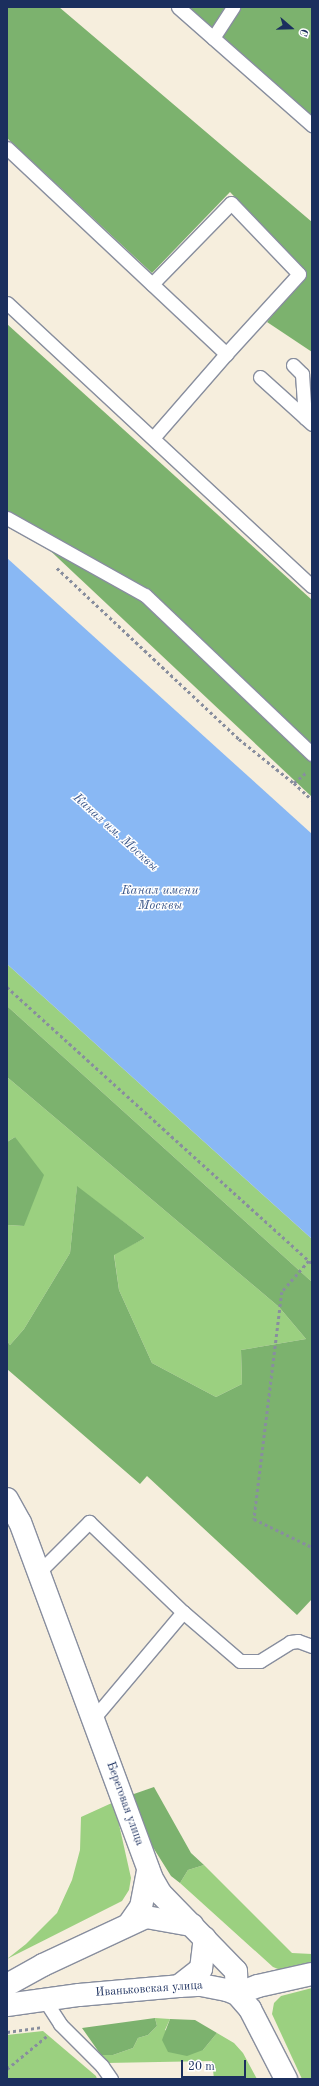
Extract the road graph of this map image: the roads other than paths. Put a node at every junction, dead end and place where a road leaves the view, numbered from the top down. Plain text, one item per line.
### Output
1 (178, 7) edge
2 (233, 7) edge
3 (213, 38) junction
4 (312, 125) edge
5 (7, 148) edge
6 (152, 284) junction
7 (7, 303) edge
8 (226, 354) junction
9 (292, 366) dead end
10 (260, 377) dead end
11 (308, 421) edge
12 (153, 438) junction
13 (7, 518) edge
14 (312, 586) edge
15 (312, 754) edge
16 (7, 1499) edge
17 (39, 1572) junction
18 (182, 1612) junction
19 (312, 1646) edge
20 (93, 1719) junction
21 (148, 1870) junction
22 (129, 1924) junction
23 (199, 1932) junction
24 (312, 1974) edge
25 (7, 1985) edge
26 (179, 1986) junction
27 (237, 1994) junction
28 (44, 1999) junction
29 (7, 2005) edge
30 (111, 2079) edge
31 (286, 2079) edge

1 - 3 lane
2 - 3 lane
3 - 4 lane
5 - 6 lane
6 - 8 lane
6 - 8 lane
7 - 12 lane
8 - 12 lane
9 - 11 lane
10 - 11 lane
12 - 14 lane
13 - 15 lane
16 - 17 street, Береговая улица
17 - 18 lane
17 - 20 street, Береговая улица
18 - 19 lane
18 - 20 lane
20 - 21 street, Береговая улица
21 - 22 street
21 - 23 street, Береговая улица
22 - 23 street
22 - 25 street
23 - 26 street
23 - 27 street, Береговая улица
24 - 27 street
26 - 27 street, Иваньковская улица
26 - 28 street, Иваньковская улица
27 - 31 street
28 - 29 street, Иваньковская улица
28 - 30 lane

